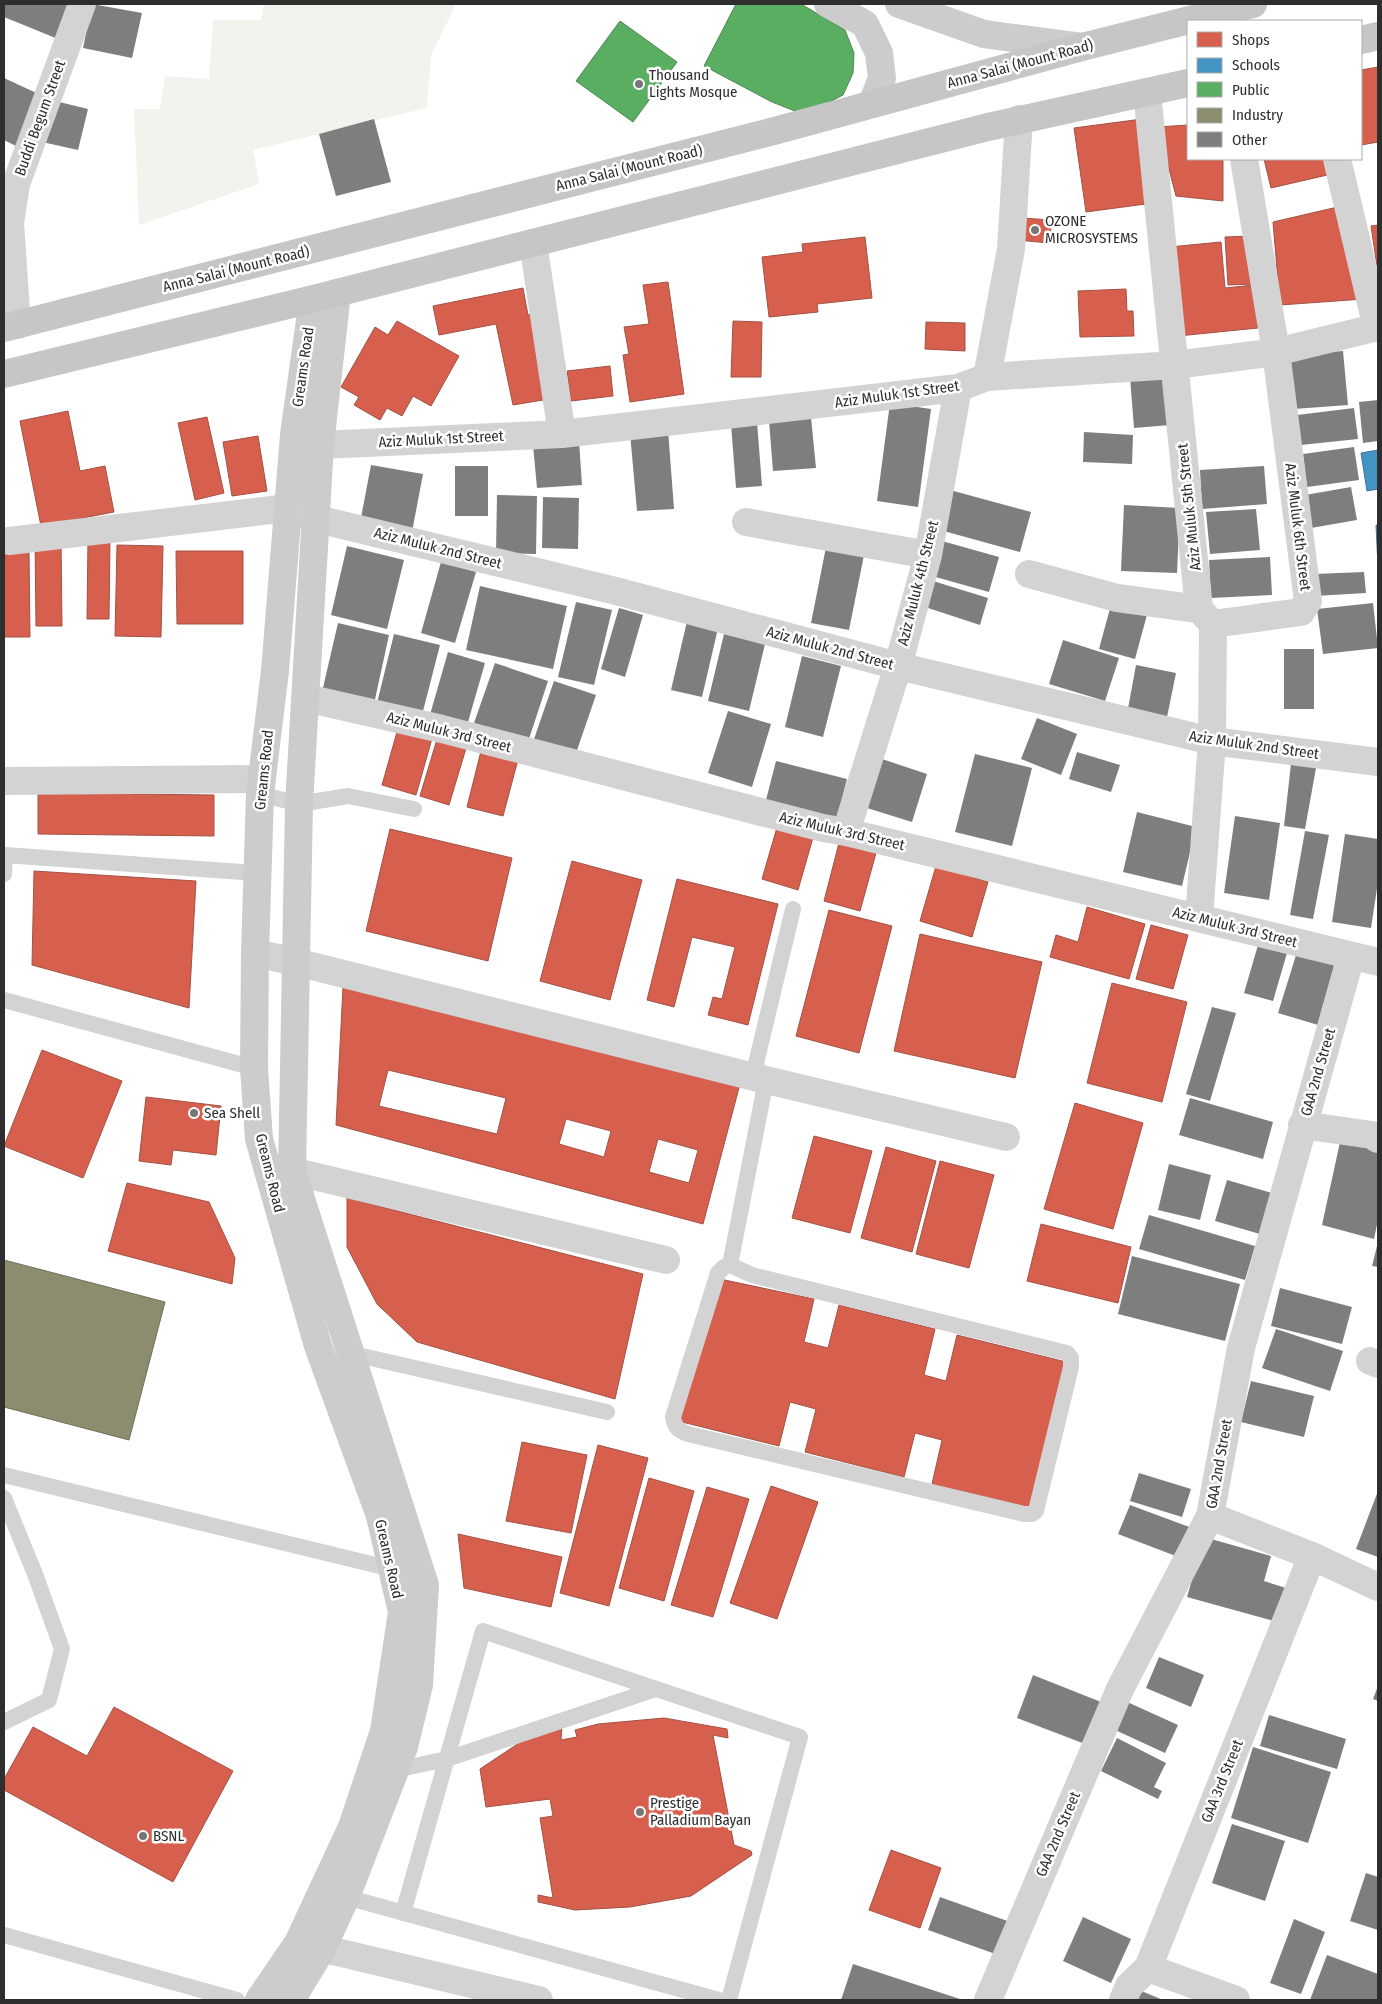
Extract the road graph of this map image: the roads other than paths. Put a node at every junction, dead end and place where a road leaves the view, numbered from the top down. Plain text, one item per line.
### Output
1 (82, 4) edge
2 (828, 4) edge
3 (899, 4) edge
4 (1253, 4) edge
5 (1189, 20) edge
6 (1187, 21) edge
7 (1378, 36) edge
8 (1362, 40) edge
9 (1082, 47) junction
10 (1187, 83) edge
11 (1147, 92) junction
12 (872, 104) junction
13 (1019, 119) junction
14 (1244, 160) edge
15 (1337, 160) edge
16 (533, 243) junction
17 (325, 296) junction
18 (10, 326) edge
19 (1378, 328) edge
20 (1276, 352) junction
21 (1175, 365) junction
22 (4, 374) edge
23 (986, 377) junction
24 (958, 388) junction
25 (562, 434) junction
26 (320, 445) junction
27 (288, 508) junction
28 (317, 519) junction
29 (746, 522) dead end
30 (9, 541) dead end
31 (928, 554) junction
32 (1029, 574) dead end
33 (1206, 617) junction
34 (898, 666) junction
35 (306, 698) junction
36 (1212, 741) junction
37 (1378, 762) edge
38 (4, 781) edge
39 (260, 786) junction
40 (299, 804) junction
41 (414, 809) dead end
42 (846, 832) junction
43 (257, 873) junction
44 (4, 874) edge
45 (793, 909) dead end
46 (1199, 918) junction
47 (255, 953) junction
48 (1351, 956) junction
49 (296, 962) junction
50 (1378, 962) edge
51 (4, 1000) edge
52 (254, 1068) junction
53 (759, 1078) junction
54 (1302, 1126) junction
55 (1006, 1137) dead end
56 (1378, 1139) edge
57 (292, 1171) junction
58 (666, 1260) dead end
59 (730, 1265) junction
60 (349, 1353) junction
61 (607, 1412) dead end
62 (4, 1475) edge
63 (4, 1498) edge
64 (1210, 1516) junction
65 (1312, 1556) junction
66 (392, 1568) junction
67 (1378, 1587) edge
68 (656, 1689) junction
69 (4, 1722) edge
70 (447, 1758) junction
71 (395, 1770) junction
72 (346, 1897) junction
73 (403, 1913) junction
74 (4, 1935) edge
75 (310, 1946) junction
76 (1148, 1968) junction
77 (237, 2000) edge
78 (259, 2000) edge
79 (291, 2000) edge
80 (539, 2000) edge
81 (718, 2000) edge
82 (729, 2000) edge
83 (988, 2000) edge
84 (1123, 2000) edge
85 (1236, 2000) edge

1 - 18 street, Buddi Begum Street
2 - 12 street
3 - 9 street
4 - 5 main road, Anna Salai (Mount Road)
6 - 9 main road, Anna Salai (Mount Road)
7 - 8 main road
9 - 12 main road, Anna Salai (Mount Road)
10 - 11 main road
11 - 13 main road
11 - 21 street, Aziz Muluk 5th Street
12 - 18 main road, Anna Salai (Mount Road)
13 - 16 main road
13 - 23 street
14 - 20 street, Aziz Muluk 6th Street
15 - 19 street
16 - 17 main road
16 - 25 street
17 - 22 main road
17 - 26 street, Greams Road
17 - 27 street, Greams Road
19 - 20 street, Aziz Muluk 1st Street
20 - 21 street, Aziz Muluk 1st Street
20 - 33 street, Aziz Muluk 6th Street
21 - 23 street, Aziz Muluk 1st Street
21 - 33 street, Aziz Muluk 5th Street
23 - 24 street, Aziz Muluk 1st Street
24 - 25 street, Aziz Muluk 1st Street
24 - 31 street, Aziz Muluk 4th Street
25 - 26 street, Aziz Muluk 1st Street
26 - 28 street, Greams Road
27 - 28 street, Aziz Muluk 2nd Street
27 - 30 street
27 - 39 street, Greams Road
28 - 34 street, Aziz Muluk 2nd Street
28 - 35 street, Greams Road
29 - 31 street
31 - 34 street, Aziz Muluk 4th Street
32 - 33 street, Aziz Muluk 6th Street
33 - 36 street, Aziz Muluk 5th Street
34 - 36 street, Aziz Muluk 2nd Street
34 - 42 street, Aziz Muluk 4th Street
35 - 40 street, Greams Road
35 - 42 street, Aziz Muluk 3rd Street
36 - 37 street, Aziz Muluk 2nd Street
36 - 46 street, Aziz Muluk 5th Street
38 - 39 street
39 - 40 lane
39 - 43 street, Greams Road
40 - 41 lane
40 - 49 street, Greams Road
42 - 46 street, Aziz Muluk 3rd Street
43 - 44 lane
43 - 47 street, Greams Road
45 - 53 lane
46 - 48 street, Aziz Muluk 3rd Street
47 - 49 street
47 - 52 street, Greams Road
48 - 50 street, Aziz Muluk 3rd Street
48 - 54 street, GAA 2nd Street
49 - 53 street
49 - 57 street, Greams Road
51 - 52 lane
52 - 66 street, Greams Road
53 - 55 street
53 - 59 lane
54 - 56 street
54 - 64 street, GAA 2nd Street
57 - 58 street
57 - 60 street, Greams Road
59 - 59 lane
60 - 61 lane
60 - 71 street, Greams Road
62 - 66 lane
63 - 69 lane
64 - 65 street
64 - 83 street, GAA 2nd Street
65 - 67 street
65 - 76 street, GAA 3rd Street
66 - 75 street, Greams Road
68 - 70 lane
68 - 70 lane
68 - 82 lane
70 - 71 lane
70 - 73 lane
71 - 72 street, Greams Road
72 - 73 lane
72 - 75 street, Greams Road
73 - 81 lane
74 - 77 lane
75 - 78 street, Greams Road
75 - 79 street, Greams Road
75 - 80 street
76 - 84 street, GAA 3rd Street
76 - 85 street

